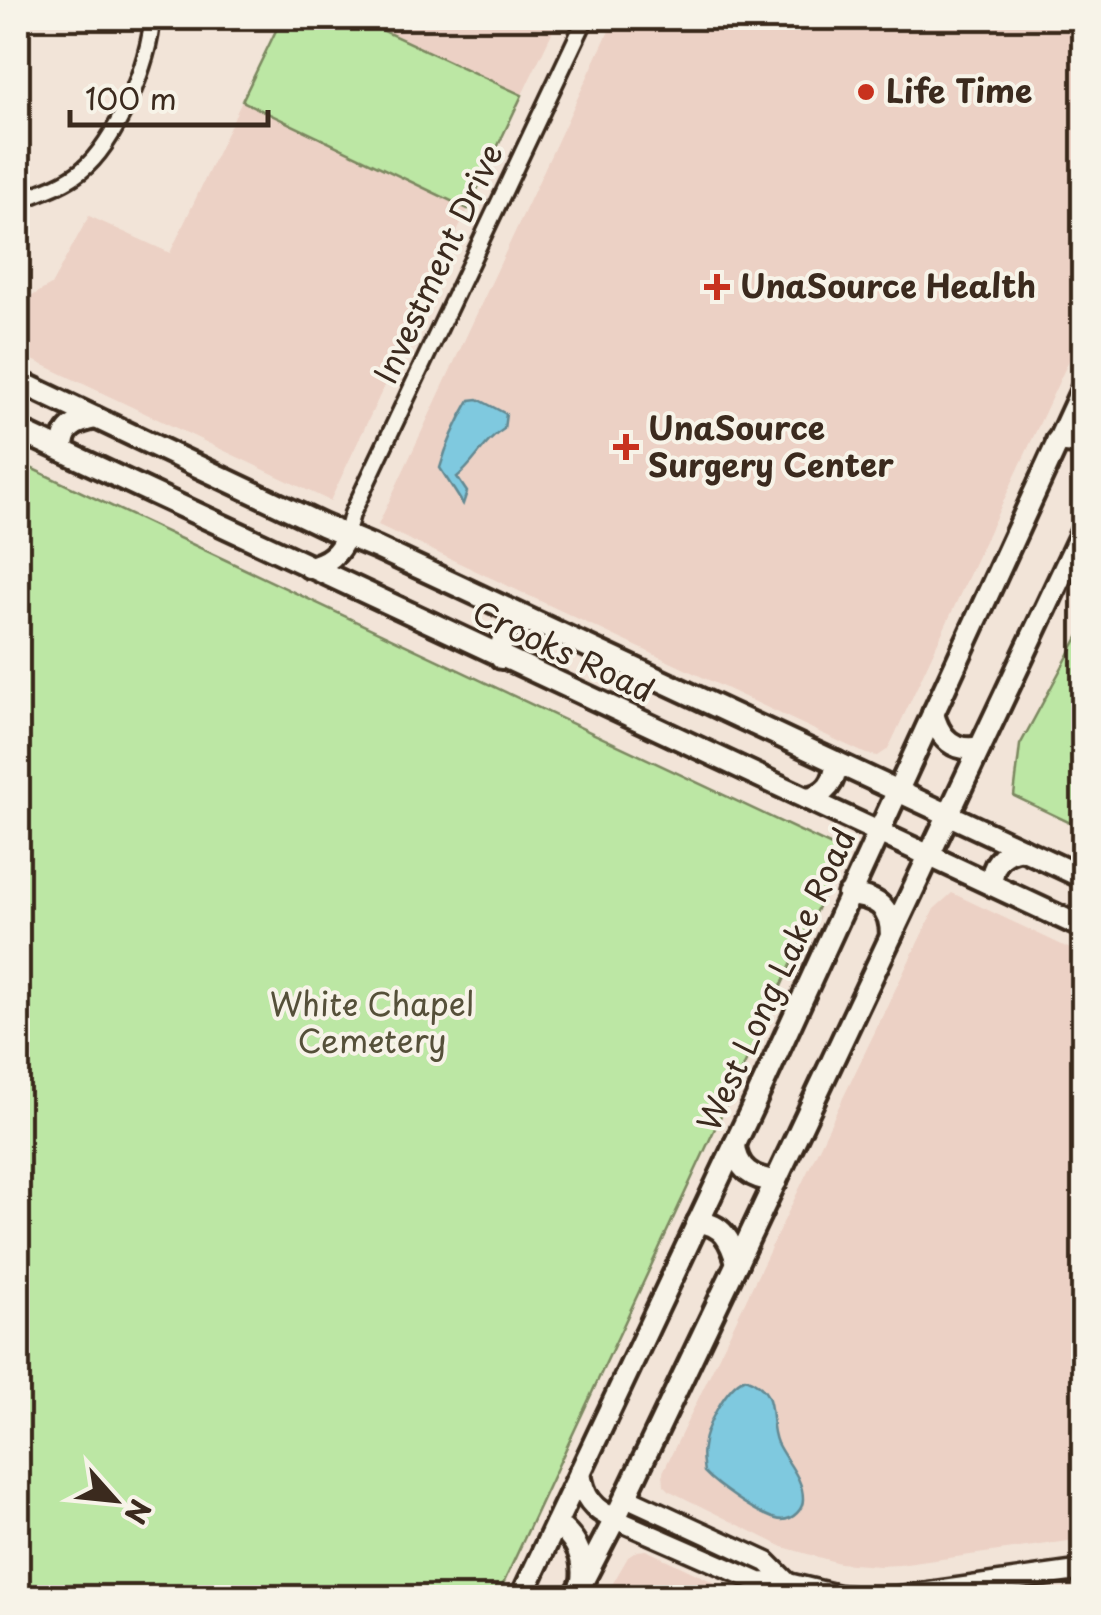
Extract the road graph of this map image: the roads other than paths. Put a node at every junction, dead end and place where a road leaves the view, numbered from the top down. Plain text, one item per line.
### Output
1 (152, 18) edge
2 (586, 18) edge
3 (18, 200) edge
4 (18, 381) edge
5 (1084, 386) edge
6 (96, 418) junction
7 (18, 430) edge
8 (1058, 441) junction
9 (1084, 444) edge
10 (63, 451) junction
11 (1084, 527) edge
12 (346, 536) junction
13 (309, 567) junction
14 (536, 623) junction
15 (501, 658) junction
16 (933, 713) junction
17 (980, 747) junction
18 (836, 762) junction
19 (898, 790) junction
20 (806, 798) junction
21 (948, 814) junction
22 (878, 832) junction
23 (1022, 848) junction
24 (929, 856) junction
25 (1084, 878) edge
26 (992, 886) junction
27 (848, 896) junction
28 (1084, 928) edge
29 (890, 936) junction
30 (735, 1144) junction
31 (776, 1181) junction
32 (698, 1222) junction
33 (737, 1263) junction
34 (580, 1472) junction
35 (626, 1497) junction
36 (615, 1520) junction
37 (556, 1524) junction
38 (1084, 1570) edge
39 (788, 1583) junction
40 (578, 1590) edge
41 (521, 1598) edge
42 (870, 1598) edge
43 (886, 1598) edge

1 - 3 street
2 - 12 street, Investment Drive
4 - 6 main road, Crooks Road
5 - 8 main road, West Long Lake Road
6 - 10 main road
6 - 12 main road, Crooks Road
7 - 10 main road, Crooks Road
8 - 9 main road
8 - 16 main road, West Long Lake Road
10 - 13 main road, Crooks Road
11 - 17 main road
12 - 13 main road
12 - 14 main road, Crooks Road
13 - 15 main road, Crooks Road
14 - 15 main road
14 - 18 main road, Crooks Road
15 - 20 main road, Crooks Road
16 - 17 main road
16 - 19 main road, West Long Lake Road
17 - 21 main road
18 - 19 main road, Crooks Road
18 - 20 main road
19 - 21 main road, Crooks Road
19 - 22 main road, West Long Lake Road
20 - 22 main road, Crooks Road
21 - 23 main road, Crooks Road
21 - 24 main road
22 - 24 main road, Crooks Road
22 - 27 main road, West Long Lake Road
23 - 25 main road, Crooks Road
23 - 26 main road
24 - 26 main road, Crooks Road
24 - 29 main road
26 - 28 main road, Crooks Road
27 - 29 main road
27 - 30 main road, West Long Lake Road
29 - 31 main road
30 - 31 main road
30 - 32 main road, West Long Lake Road
31 - 33 main road
32 - 33 main road
32 - 34 main road, West Long Lake Road
33 - 35 main road
34 - 36 main road
34 - 37 main road, West Long Lake Road
35 - 36 main road
35 - 39 street
36 - 39 street
36 - 40 main road
37 - 40 main road
37 - 41 main road, West Long Lake Road
38 - 43 street
39 - 42 street

